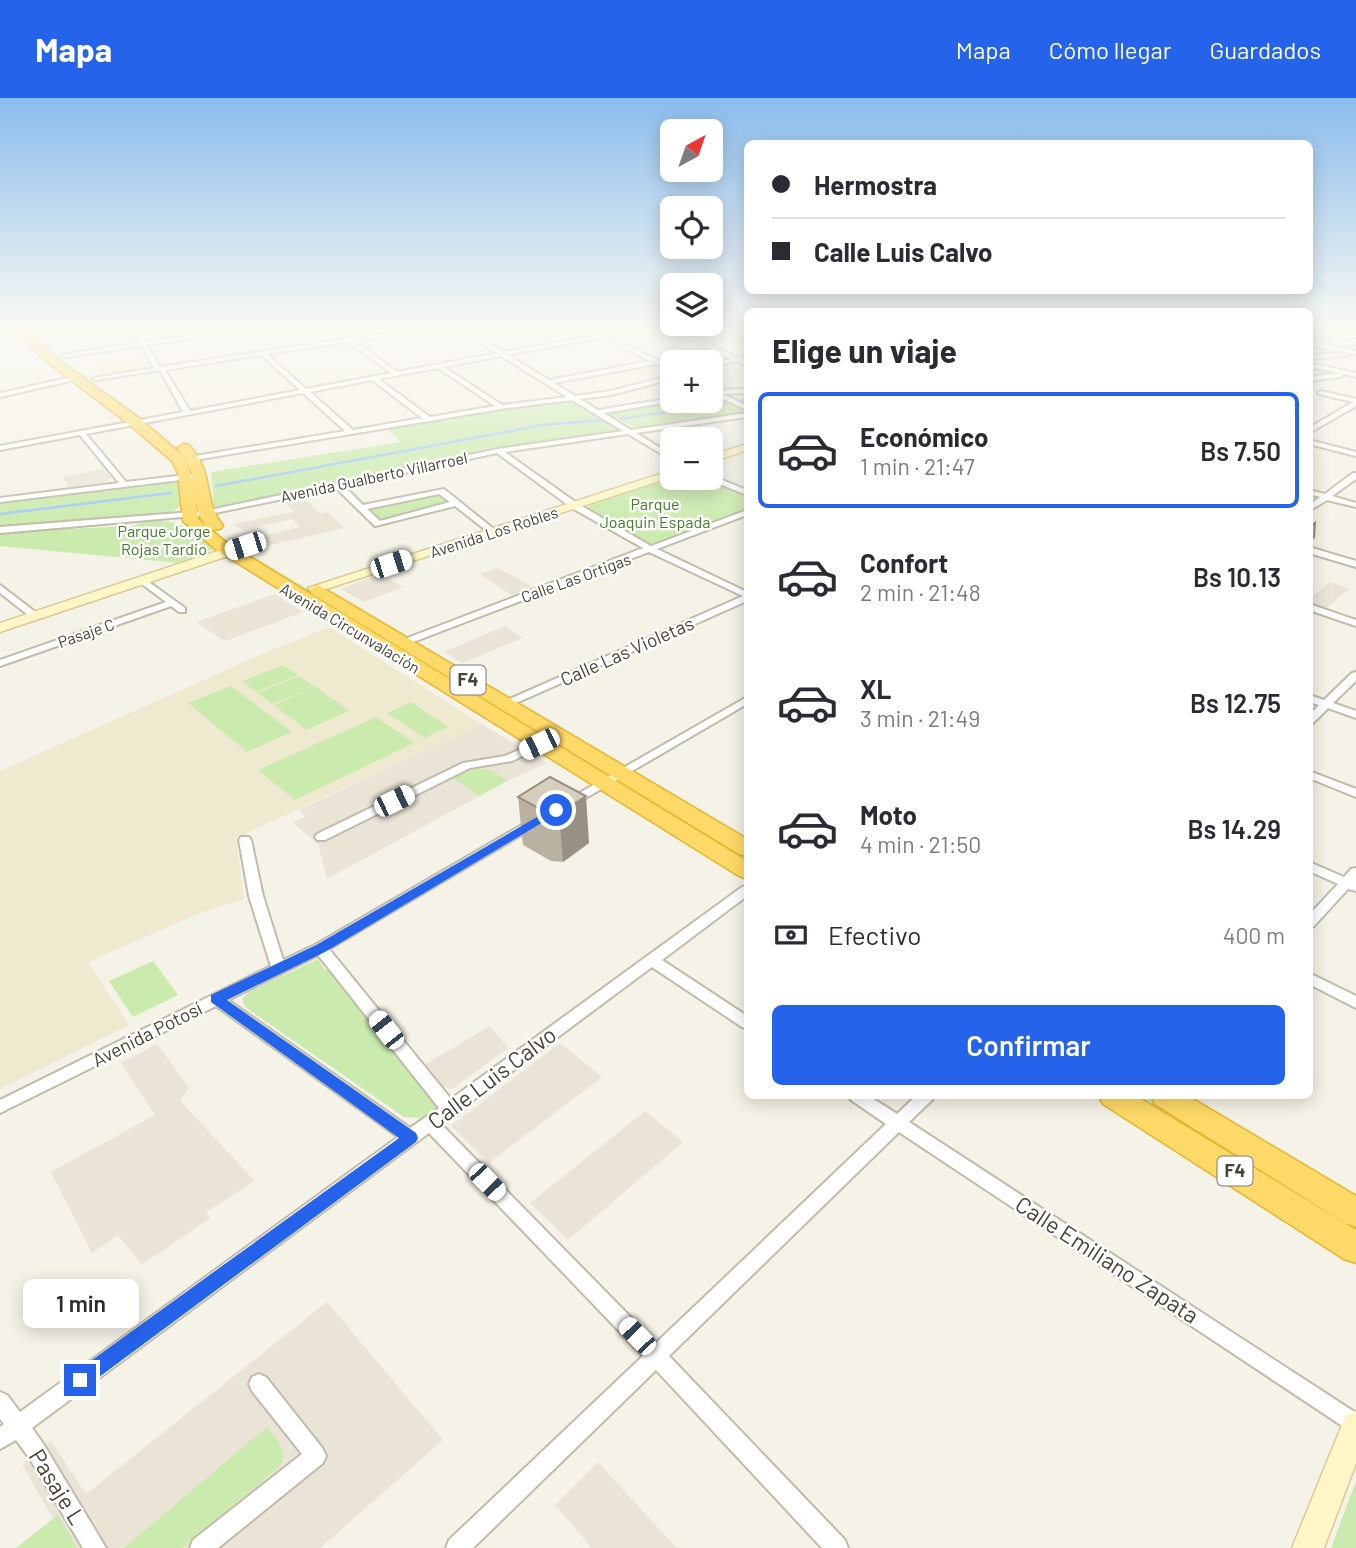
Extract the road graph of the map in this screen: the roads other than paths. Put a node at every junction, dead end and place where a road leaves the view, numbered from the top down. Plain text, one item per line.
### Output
1 (99, 395) edge
2 (118, 395) edge
3 (176, 395) edge
4 (284, 395) edge
5 (309, 395) edge
6 (395, 395) edge
7 (482, 395) edge
8 (570, 395) edge
9 (599, 395) edge
10 (1327, 395) edge
11 (723, 397) edge
12 (575, 398) junction
13 (660, 402) edge
14 (1356, 402) edge
15 (501, 407) junction
16 (744, 407) edge
17 (187, 412) junction
18 (598, 412) junction
19 (744, 415) edge
20 (151, 419) junction
21 (428, 419) junction
22 (135, 422) junction
23 (1313, 429) edge
24 (81, 432) junction
25 (351, 432) junction
26 (633, 433) junction
27 (1313, 443) edge
28 (0, 448) edge
29 (744, 448) edge
30 (660, 450) edge
31 (498, 451) junction
32 (1356, 454) edge
33 (723, 455) edge
34 (195, 458) junction
35 (202, 475) junction
36 (1356, 475) edge
37 (185, 477) junction
38 (660, 477) edge
39 (723, 483) edge
40 (124, 484) junction
41 (338, 485) junction
42 (744, 492) edge
43 (1313, 493) edge
44 (1326, 497) junction
45 (0, 500) edge
46 (456, 503) junction
47 (1356, 505) edge
48 (575, 506) junction
49 (1313, 506) edge
50 (362, 508) junction
51 (744, 513) edge
52 (197, 514) junction
53 (0, 530) edge
54 (492, 532) junction
55 (236, 549) junction
56 (652, 550) junction
57 (1313, 551) edge
58 (1354, 560) edge
59 (142, 580) junction
60 (0, 588) edge
61 (315, 588) junction
62 (744, 596) edge
63 (744, 598) edge
64 (172, 603) junction
65 (1313, 608) edge
66 (182, 610) dead end
67 (35, 617) junction
68 (1356, 623) edge
69 (0, 628) edge
70 (405, 642) junction
71 (0, 663) edge
72 (1356, 675) edge
73 (1313, 699) edge
74 (744, 702) edge
75 (507, 704) junction
76 (1326, 704) junction
77 (1356, 715) edge
78 (1313, 717) edge
79 (539, 744) junction
80 (1313, 776) edge
81 (611, 777) junction
82 (1356, 793) edge
83 (321, 837) dead end
84 (245, 841) dead end
85 (744, 847) edge
86 (1313, 868) edge
87 (744, 870) edge
88 (1356, 872) edge
89 (1351, 884) edge
90 (744, 892) edge
91 (1313, 919) edge
92 (320, 948) junction
93 (651, 959) junction
94 (279, 969) junction
95 (1313, 980) edge
96 (216, 999) junction
97 (1356, 1003) edge
98 (744, 1021) edge
99 (862, 1099) edge
100 (923, 1099) edge
101 (1117, 1099) edge
102 (1171, 1099) edge
103 (0, 1107) edge
104 (450, 1110) junction
105 (899, 1123) junction
106 (430, 1124) junction
107 (411, 1138) junction
108 (1356, 1213) edge
109 (1356, 1248) edge
110 (656, 1356) junction
111 (259, 1384) dead end
112 (0, 1402) edge
113 (1356, 1425) edge
114 (17, 1426) junction
115 (0, 1439) edge
116 (95, 1548) edge
117 (201, 1548) edge
118 (457, 1548) edge
119 (837, 1548) edge
120 (1308, 1548) edge

1 - 22 highway
2 - 20 highway
3 - 17 street
4 - 17 street
5 - 25 street
6 - 21 street
7 - 15 street
8 - 12 street
9 - 12 street
10 - 14 street
11 - 16 street
12 - 15 street
12 - 18 street
13 - 18 street
14 - 23 street
15 - 21 street
17 - 20 street
18 - 26 street
19 - 26 street, Avenida Gualberto Villarroel
20 - 22 street
20 - 34 highway
21 - 25 street
22 - 24 street
22 - 37 highway
24 - 28 street
24 - 40 street
25 - 34 street
26 - 30 street
26 - 31 street, Avenida Gualberto Villarroel
27 - 32 street
29 - 33 main road
31 - 41 street, Avenida Gualberto Villarroel
31 - 48 street
34 - 35 highway
35 - 37 street
35 - 52 highway
36 - 44 street
37 - 40 street
37 - 52 highway
38 - 48 main road, Avenida Los Robles
39 - 42 street
40 - 45 street
41 - 50 street
41 - 52 street, Avenida Gualberto Villarroel
43 - 44 street
44 - 47 street
44 - 49 street
46 - 50 street
46 - 50 street
46 - 54 street
48 - 54 main road, Avenida Los Robles
48 - 56 street
51 - 56 street, Calle Las Ortigas
52 - 53 street, Avenida Gualberto Villarroel
52 - 55 highway, Avenida Circunvalación / F4
54 - 61 main road, Avenida Los Robles
55 - 59 main road
55 - 61 highway, Avenida Circunvalación / F4
55 - 79 highway, Avenida Circunvalación / F4
56 - 62 street
56 - 70 street, Calle Las Ortigas
57 - 58 street
59 - 64 street
59 - 67 main road
60 - 67 street
61 - 70 highway, Avenida Circunvalación / F4
63 - 75 street, Calle Las Violetas
64 - 66 street
64 - 71 street, Pasaje C
65 - 68 street
67 - 69 main road
70 - 75 highway, Avenida Circunvalación / F4
72 - 76 street
73 - 76 street
74 - 81 street, Avenida Potosí
75 - 81 highway, Avenida Circunvalación / F4
76 - 77 street
76 - 78 street
79 - 81 highway, Avenida Circunvalación / F4
79 - 83 street
80 - 82 street
81 - 85 highway, Avenida Circunvalación / F4
81 - 87 highway, Avenida Circunvalación / F4
81 - 92 street, Avenida Potosí
84 - 94 street
86 - 89 street
88 - 89 street
89 - 91 street
90 - 93 street, Calle Luis Calvo
92 - 94 street, Avenida Potosí
92 - 104 street
93 - 98 street
93 - 104 street, Calle Luis Calvo
94 - 96 street, Avenida Potosí
95 - 97 street
96 - 103 street, Avenida Potosí
96 - 107 street
99 - 105 street, Calle Emiliano Zapata
100 - 105 street
101 - 109 highway, F4
102 - 108 highway, F4
104 - 106 street, Calle Luis Calvo
105 - 110 street
105 - 113 street, Calle Emiliano Zapata
106 - 107 street, Calle Luis Calvo
106 - 110 street
107 - 114 street, Calle Luis Calvo
110 - 118 street
110 - 119 street
111 - 117 street
112 - 114 street, Pasaje L
113 - 120 main road
114 - 115 street, Calle Luis Calvo
114 - 116 street, Pasaje L

